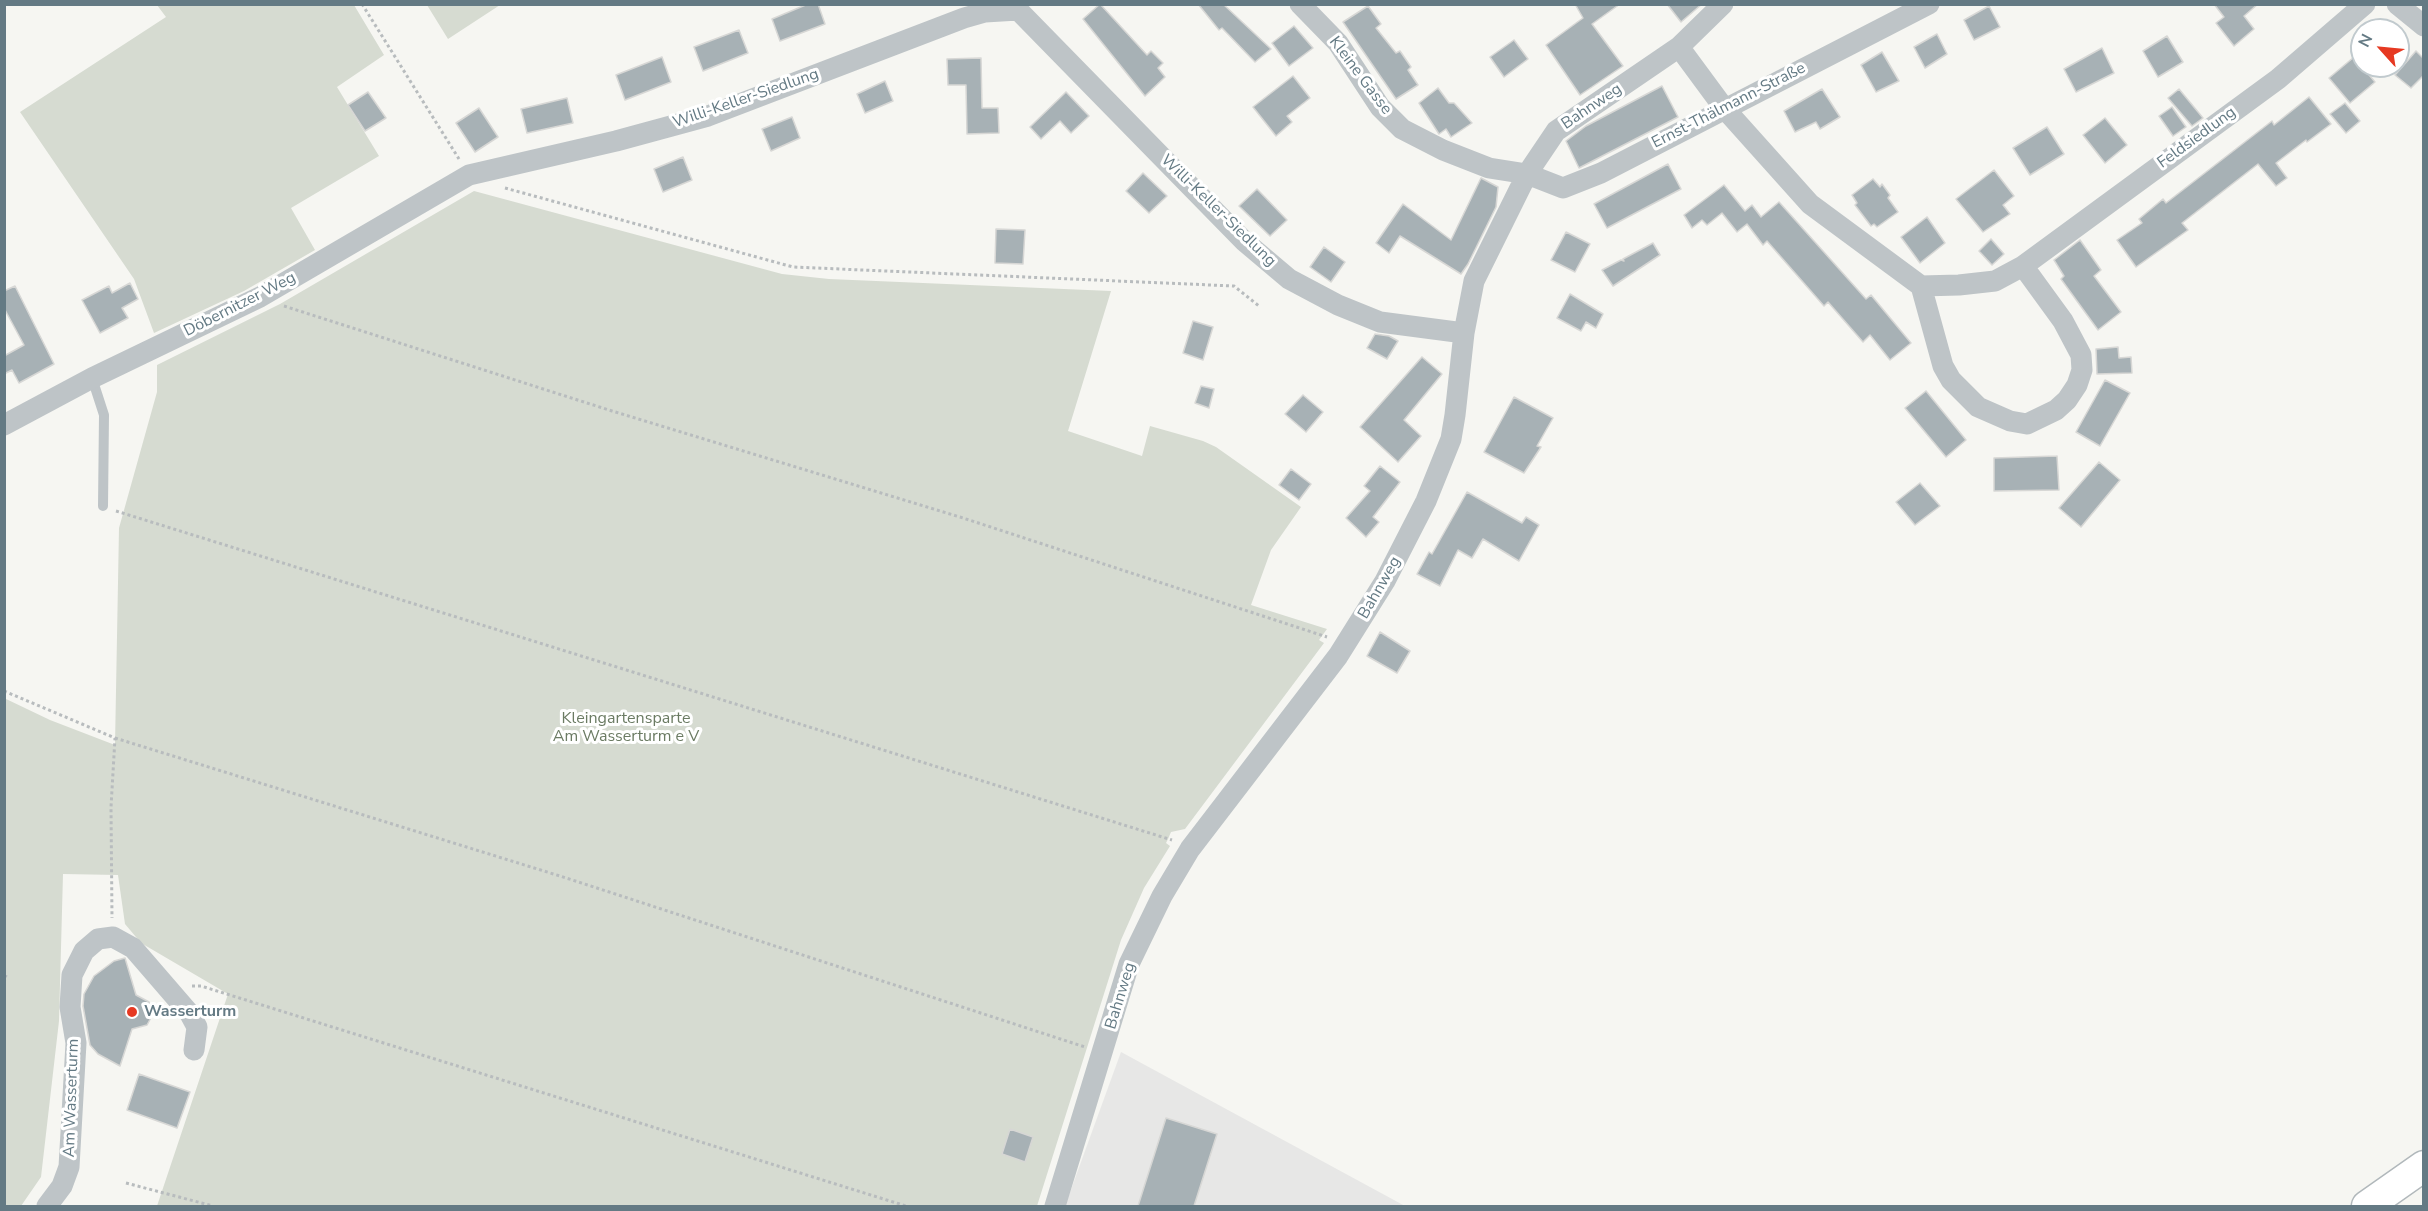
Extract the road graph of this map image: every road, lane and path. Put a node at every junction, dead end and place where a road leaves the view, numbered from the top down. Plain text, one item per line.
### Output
1 (362, 4) edge
2 (1300, 4) edge
3 (1723, 4) edge
4 (1929, 4) edge
5 (2365, 4) edge
6 (2397, 4) edge
7 (1017, 7) edge
8 (2421, 18) edge
9 (1679, 47) junction
10 (1724, 108) junction
11 (1527, 174) junction
12 (469, 175) junction
13 (2023, 266) junction
14 (1921, 286) junction
15 (260, 297) junction
16 (1259, 306) dead end
17 (1464, 333) junction
18 (92, 378) junction
19 (4, 425) edge
20 (103, 506) joint
21 (1344, 646) junction
22 (4, 691) edge
23 (115, 738) junction
24 (1190, 849) junction
25 (113, 938) junction
26 (6, 975) edge
27 (4, 983) edge
28 (201, 986) dead end
29 (194, 1050) dead end
30 (1103, 1053) junction
31 (2424, 1166) edge
32 (126, 1183) dead end
33 (47, 1206) edge
34 (213, 1206) edge
35 (906, 1206) edge
36 (1055, 1206) edge
37 (2367, 1206) edge

1 - 12 path
2 - 11 street, Kleine Gasse
3 - 9 street, Bahnweg
4 - 10 street, Ernst-Thälmann-Straße
5 - 13 street, Feldsiedlung
6 - 8 street
7 - 12 street, Willi-Keller-Siedlung
7 - 17 street, Willi-Keller-Siedlung
9 - 10 street
9 - 11 street, Bahnweg
10 - 11 street, Ernst-Thälmann-Straße
10 - 14 street
11 - 17 street, Bahnweg
12 - 15 street, Döbernitzer Weg
12 - 16 path
13 - 14 street, Feldsiedlung
13 - 14 street
15 - 18 street, Döbernitzer Weg
15 - 21 path
17 - 21 street, Bahnweg
18 - 19 street, Döbernitzer Weg
18 - 20 lane
20 - 24 path
21 - 24 street, Bahnweg
22 - 23 path
23 - 25 path
23 - 30 path
24 - 30 street, Bahnweg
25 - 29 street
25 - 33 street, Am Wasserturm
26 - 27 path
28 - 35 path
30 - 36 street, Bahnweg
31 - 37 main road
32 - 34 path

